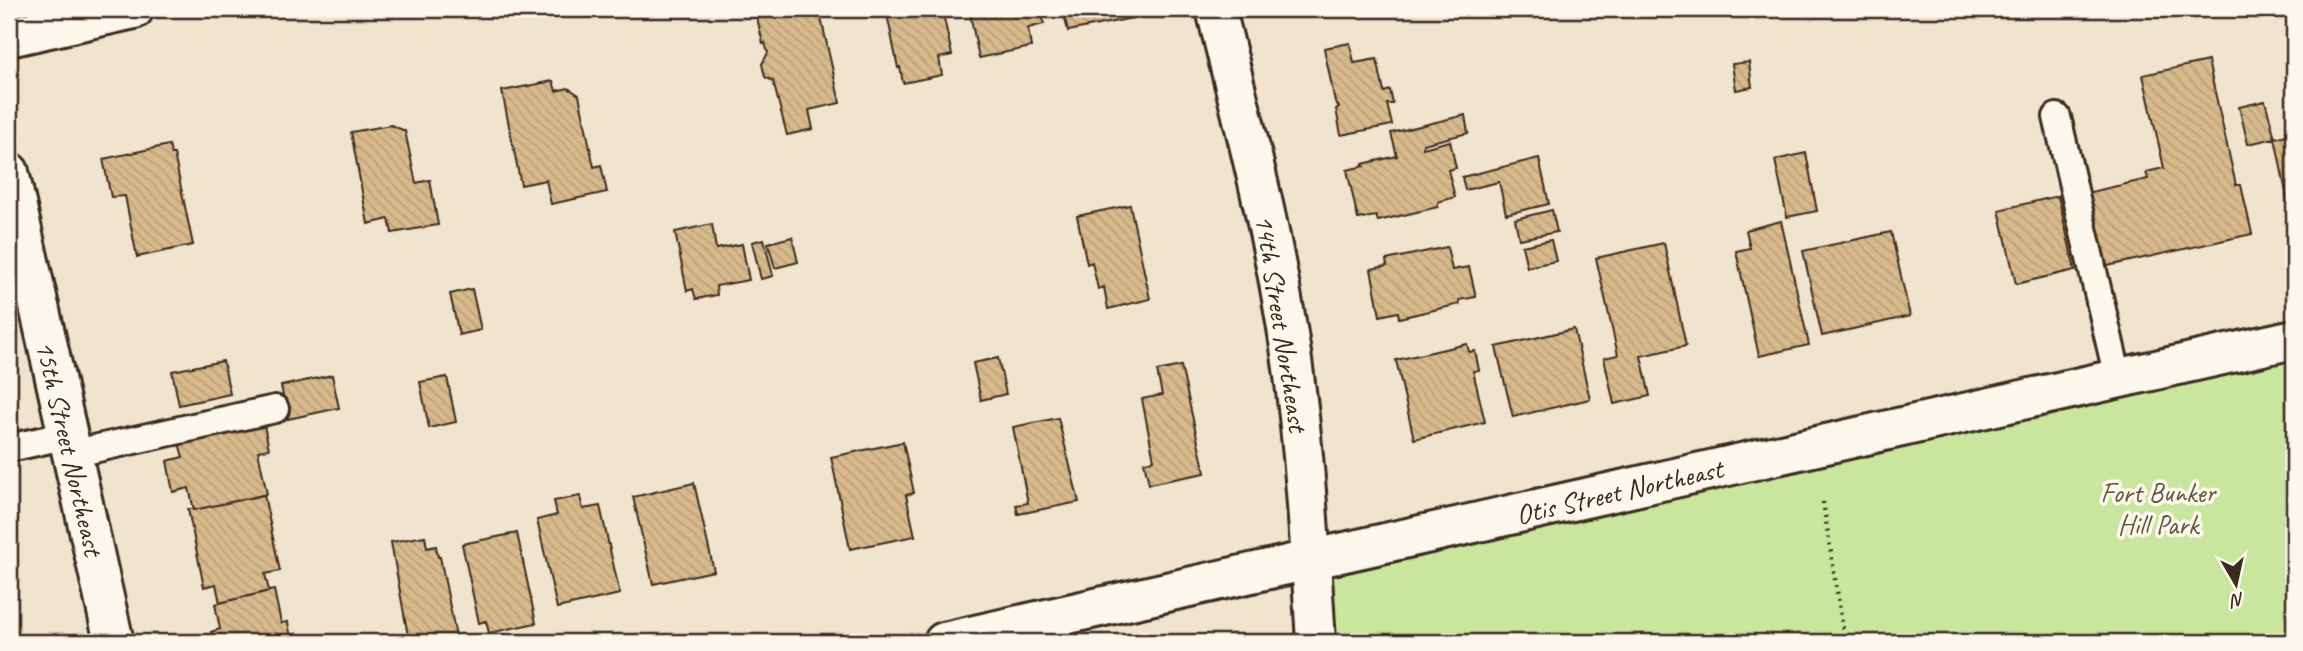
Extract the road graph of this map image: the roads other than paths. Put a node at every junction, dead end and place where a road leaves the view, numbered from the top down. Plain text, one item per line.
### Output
1 (134, 9) edge
2 (1216, 9) edge
3 (9, 37) edge
4 (2057, 117) dead end
5 (9, 172) edge
6 (2294, 339) edge
7 (2118, 379) junction
8 (275, 410) dead end
9 (69, 444) junction
10 (9, 448) edge
11 (1311, 560) junction
12 (114, 642) edge
13 (944, 642) edge
14 (1316, 642) edge

1 - 3 street
2 - 11 street, 14th Street Northeast
4 - 7 lane
5 - 9 street, 15th Street Northeast
6 - 7 street, Otis Street Northeast
7 - 11 street, Otis Street Northeast
8 - 9 lane
9 - 10 lane
9 - 12 street, 15th Street Northeast
11 - 13 street, Otis Street Northeast
11 - 14 street, 14th Street Northeast

